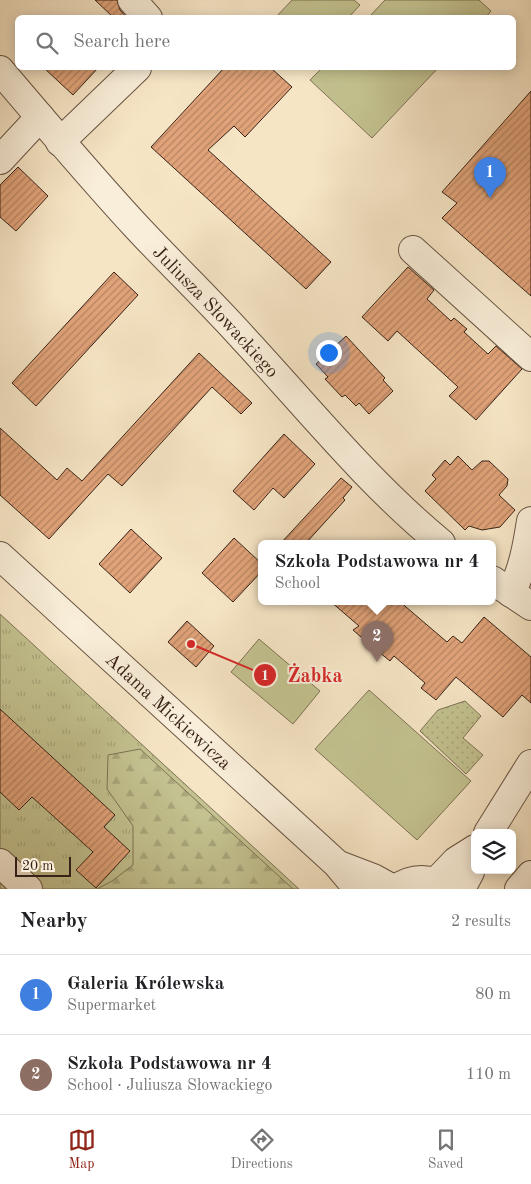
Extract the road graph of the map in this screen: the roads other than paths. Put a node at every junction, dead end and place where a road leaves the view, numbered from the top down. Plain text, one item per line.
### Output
1 (132, 0) edge
2 (145, 15) edge
3 (0, 70) edge
4 (135, 70) edge
5 (40, 117) junction
6 (60, 142) junction
7 (0, 160) edge
8 (413, 250) dead end
9 (531, 357) edge
10 (531, 521) edge
11 (437, 540) edge
12 (0, 556) edge
13 (511, 593) edge
14 (531, 764) edge
15 (490, 829) edge
16 (0, 864) edge
17 (471, 868) edge
18 (531, 875) edge
19 (342, 879) edge
20 (448, 887) edge
21 (28, 889) edge
22 (394, 889) edge
23 (519, 889) edge

1 - 2 street
3 - 5 street, Juliusza Słowackiego
4 - 6 street
5 - 6 street, Juliusza Słowackiego
5 - 7 street
6 - 11 street, Juliusza Słowackiego
8 - 9 street
10 - 13 street
12 - 19 street, Adama Mickiewicza
14 - 15 street
16 - 21 street
17 - 20 street
18 - 23 street
19 - 22 street, Adama Mickiewicza
20 - 22 street

